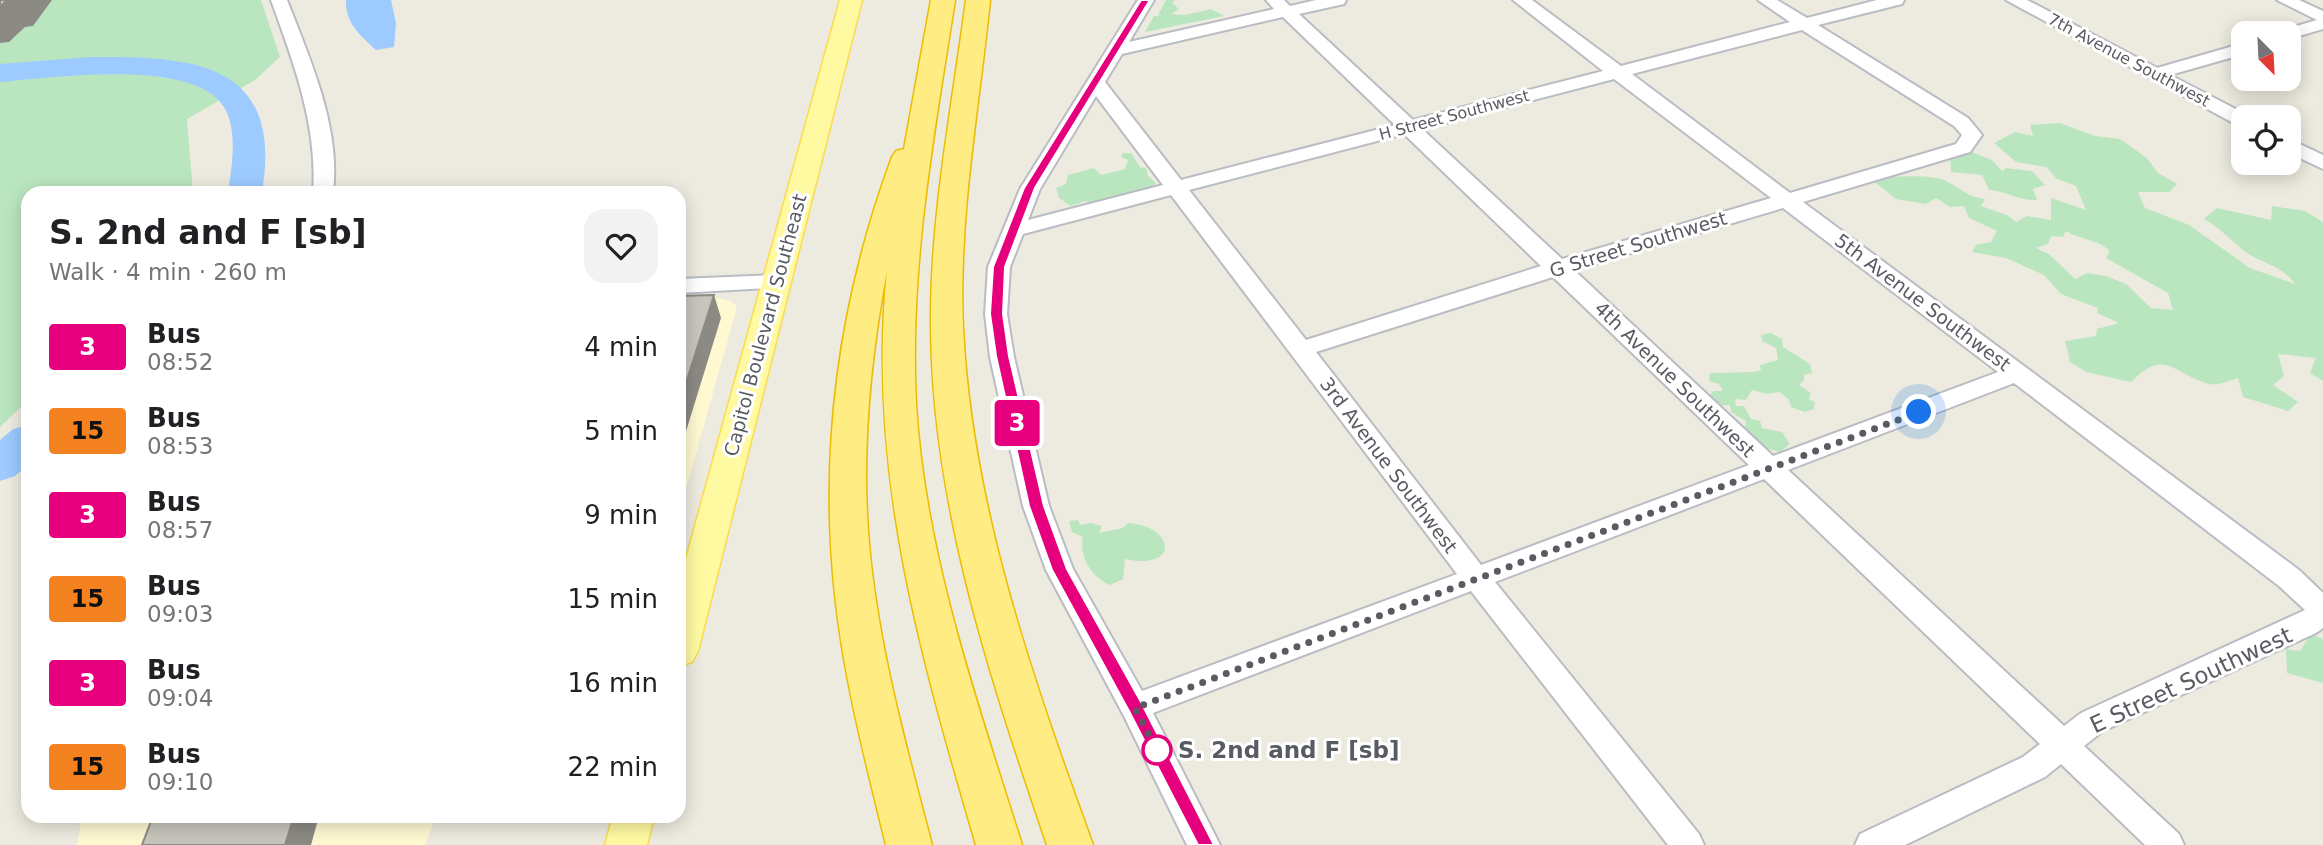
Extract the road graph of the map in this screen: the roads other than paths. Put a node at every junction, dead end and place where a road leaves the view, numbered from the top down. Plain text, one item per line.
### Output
1 (279, 0) edge
2 (851, 0) edge
3 (943, 0) edge
4 (978, 0) edge
5 (1146, 0) edge
6 (1338, 0) edge
7 (1521, 0) edge
8 (1766, 0) edge
9 (1896, 0) edge
10 (2014, 0) edge
11 (2286, 0) edge
12 (1280, 6) edge
13 (2323, 17) edge
14 (1805, 24) junction
15 (2323, 24) edge
16 (2301, 30) edge
17 (1115, 50) junction
18 (2231, 52) edge
19 (1619, 72) junction
20 (2155, 74) junction
21 (1095, 82) junction
22 (925, 108) junction
23 (2231, 114) edge
24 (1408, 127) junction
25 (2301, 151) edge
26 (2323, 163) edge
27 (323, 186) edge
28 (1176, 188) junction
29 (1787, 200) junction
30 (1013, 230) junction
31 (1557, 268) junction
32 (776, 282) junction
33 (686, 286) edge
34 (1301, 349) junction
35 (2018, 373) junction
36 (1769, 469) junction
37 (1476, 578) junction
38 (2321, 608) edge
39 (686, 624) edge
40 (1135, 708) junction
41 (2064, 747) junction
42 (632, 823) edge
43 (626, 845) edge
44 (909, 845) edge
45 (999, 845) edge
46 (1070, 845) edge
47 (1204, 845) edge
48 (1688, 845) edge
49 (1871, 845) edge
50 (2168, 845) edge

1 - 27 street
2 - 32 main road, Capitol Boulevard Southeast
3 - 22 highway
4 - 46 highway
5 - 17 street
6 - 12 street
7 - 19 street, 5th Avenue Southwest
8 - 14 street
9 - 14 street, H Street Southwest
10 - 20 street, 7th Avenue Southwest
11 - 13 street
12 - 17 street
12 - 24 street, 4th Avenue Southwest
14 - 19 street, H Street Southwest
14 - 29 street, G Street Southwest
15 - 16 street
17 - 21 street
18 - 20 street
19 - 24 street, H Street Southwest
19 - 29 street, 5th Avenue Southwest
20 - 23 street, 7th Avenue Southwest
21 - 28 street, 3rd Avenue Southwest
21 - 30 street
22 - 44 highway
22 - 45 highway
24 - 28 street, H Street Southwest
24 - 31 street, 4th Avenue Southwest
25 - 26 street
28 - 30 street, H Street Southwest
28 - 34 street, 3rd Avenue Southwest
29 - 31 street, G Street Southwest
29 - 35 street, 5th Avenue Southwest
30 - 40 street
31 - 34 street, G Street Southwest
31 - 36 street, 4th Avenue Southwest
32 - 33 street
32 - 39 main road, Capitol Boulevard Southeast
34 - 37 street, 3rd Avenue Southwest
35 - 36 street
35 - 38 street, 5th Avenue Southwest
36 - 37 street
36 - 41 street, 4th Avenue Southwest
37 - 40 street
37 - 48 street, 3rd Avenue Southwest
38 - 41 street, E Street Southwest
40 - 47 street
41 - 49 street, E Street Southwest
41 - 50 street, 4th Avenue Southwest
42 - 43 main road

